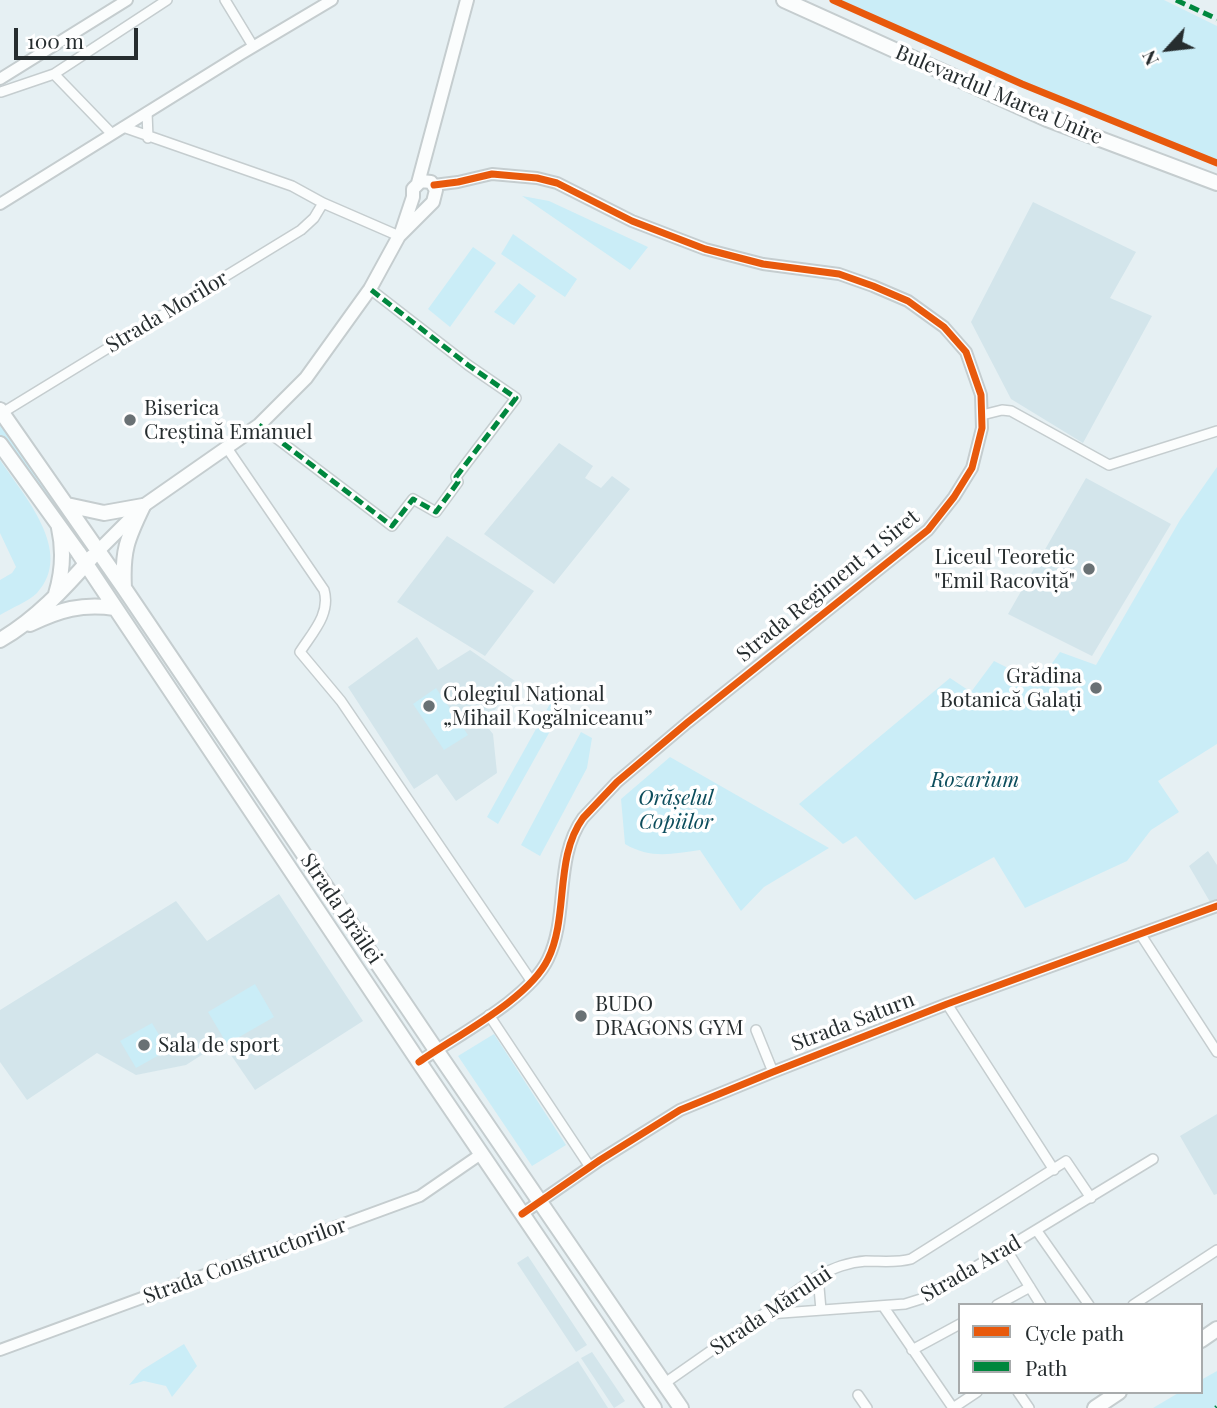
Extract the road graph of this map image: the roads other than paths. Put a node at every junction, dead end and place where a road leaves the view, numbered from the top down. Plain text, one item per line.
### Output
1 (127, 0) edge
2 (167, 0) edge
3 (225, 0) edge
4 (332, 0) edge
5 (467, 0) edge
6 (784, 0) edge
7 (253, 46) junction
8 (54, 74) junction
9 (1, 75) edge
10 (1, 92) edge
11 (148, 112) junction
12 (123, 127) junction
13 (112, 134) junction
14 (148, 138) junction
15 (1217, 183) edge
16 (429, 190) junction
17 (323, 203) junction
18 (0, 204) edge
19 (400, 234) junction
20 (370, 289) junction
21 (1, 411) edge
22 (982, 415) junction
23 (259, 425) junction
24 (1217, 431) edge
25 (0, 444) edge
26 (228, 447) junction
27 (67, 505) junction
28 (144, 506) junction
29 (54, 517) junction
30 (98, 551) junction
31 (86, 564) junction
32 (124, 588) junction
33 (54, 598) junction
34 (115, 608) junction
35 (16, 631) junction
36 (0, 640) edge
37 (1217, 906) edge
38 (1141, 935) junction
39 (532, 982) junction
40 (947, 1004) junction
41 (489, 1015) junction
42 (756, 1030) dead end
43 (436, 1050) junction
44 (1217, 1052) edge
45 (419, 1062) junction
46 (773, 1072) junction
47 (481, 1154) junction
48 (1153, 1159) dead end
49 (590, 1167) junction
50 (1054, 1170) junction
51 (1091, 1198) junction
52 (541, 1201) junction
53 (522, 1214) junction
54 (1037, 1231) junction
55 (1006, 1250) junction
56 (1217, 1250) edge
57 (818, 1276) junction
58 (1030, 1287) junction
59 (1001, 1303) edge
60 (1040, 1303) edge
61 (1087, 1303) edge
62 (1136, 1303) edge
63 (883, 1306) junction
64 (821, 1310) junction
65 (766, 1314) junction
66 (958, 1325) edge
67 (0, 1350) edge
68 (912, 1350) junction
69 (665, 1384) junction
70 (974, 1394) edge
71 (858, 1395) dead end
72 (654, 1408) edge
73 (681, 1408) edge
74 (867, 1408) edge
75 (953, 1408) edge

1 - 9 street
2 - 8 street
3 - 7 street
4 - 7 street
5 - 16 main road
6 - 15 main road, Bulevardul Marea Unire
7 - 11 street
8 - 10 street
8 - 13 street
11 - 12 street
11 - 14 street
12 - 13 street
12 - 14 street
13 - 18 street
14 - 17 street
16 - 19 main road
16 - 19 main road
16 - 22 street, Strada Regiment 11 Siret
17 - 19 street
17 - 21 street, Strada Morilor
19 - 20 main road
20 - 23 main road
20 - 23 street
21 - 27 main road, Strada Brăilei
22 - 24 street
22 - 39 street, Strada Regiment 11 Siret
23 - 26 main road
25 - 29 main road, Strada Brăilei
26 - 28 main road
26 - 39 street
27 - 28 main road
27 - 30 main road, Strada Brăilei
28 - 30 main road
28 - 32 main road
29 - 31 main road, Strada Brăilei
29 - 33 main road
30 - 31 main road
30 - 32 main road, Strada Brăilei
31 - 33 main road
31 - 34 main road, Strada Brăilei
32 - 43 main road, Strada Brăilei
33 - 35 main road
34 - 35 main road
34 - 45 main road, Strada Brăilei
35 - 36 main road
37 - 38 street, Strada Saturn
38 - 40 street, Strada Saturn
38 - 44 street
39 - 41 street, Strada Regiment 11 Siret
40 - 46 street, Strada Saturn
40 - 50 street
41 - 43 street, Strada Regiment 11 Siret
41 - 49 street
42 - 46 street
43 - 45 street, Strada Regiment 11 Siret
43 - 52 main road, Strada Brăilei
45 - 47 main road, Strada Brăilei
46 - 49 street, Strada Saturn
47 - 53 main road, Strada Brăilei
47 - 67 street, Strada Constructorilor
48 - 51 street, Strada Arad
49 - 52 street, Strada Saturn
50 - 51 street, Strada Mărului
50 - 57 street, Strada Mărului
51 - 54 street, Strada Arad
52 - 53 street, Strada Saturn
52 - 69 main road, Strada Brăilei
53 - 72 main road, Strada Brăilei
54 - 55 street, Strada Arad
54 - 61 street, Strada Arad
55 - 58 street
55 - 63 street, Strada Arad
56 - 62 street
57 - 64 street
57 - 65 street, Strada Mărului
58 - 59 street
58 - 60 street
63 - 64 street, Strada Arad
63 - 68 street
64 - 65 street, Strada Arad
65 - 69 street, Strada Mărului
66 - 68 street
68 - 75 street
69 - 73 main road, Strada Brăilei
70 - 75 street
71 - 74 street

